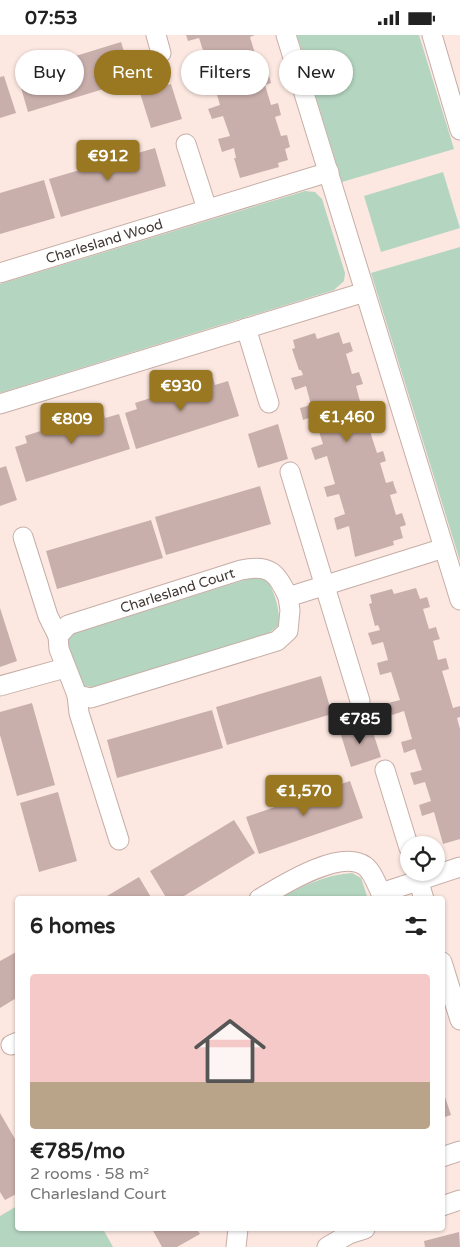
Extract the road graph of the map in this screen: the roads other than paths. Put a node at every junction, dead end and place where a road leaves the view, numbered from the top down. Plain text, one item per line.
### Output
1 (286, 35) edge
2 (432, 35) edge
3 (460, 129) edge
4 (186, 144) dead end
5 (329, 172) junction
6 (207, 209) junction
7 (0, 273) edge
8 (365, 292) junction
9 (246, 328) junction
10 (0, 403) edge
11 (269, 403) dead end
12 (290, 472) dead end
13 (23, 537) dead end
14 (444, 548) junction
15 (325, 585) junction
16 (288, 597) junction
17 (460, 599) edge
18 (58, 636) junction
19 (65, 668) junction
20 (0, 686) edge
21 (77, 695) junction
22 (360, 701) dead end
23 (385, 770) dead end
24 (406, 836) edge
25 (119, 840) dead end
26 (460, 867) edge
27 (445, 870) edge
28 (408, 881) edge
29 (419, 881) edge
30 (264, 896) edge
31 (381, 896) edge
32 (423, 896) edge
33 (445, 972) edge
34 (460, 1021) edge
35 (460, 1151) edge
36 (445, 1156) edge
37 (460, 1200) edge
38 (445, 1205) edge
39 (238, 1231) edge
40 (359, 1231) edge
41 (236, 1247) edge
42 (327, 1247) edge

1 - 5 street
2 - 3 street
4 - 6 street
5 - 6 street, Charlesland Wood
5 - 8 street
6 - 7 street, Charlesland Wood
8 - 9 street
8 - 14 street
9 - 10 street
9 - 11 street
12 - 15 street
13 - 18 street
14 - 15 street
14 - 17 street
15 - 16 street
15 - 22 street
16 - 18 street, Charlesland Court
16 - 21 street, Charlesland Court
18 - 19 street
19 - 20 street
19 - 21 street
21 - 25 street
23 - 24 street
26 - 27 street
28 - 31 street
29 - 32 street
30 - 31 street
33 - 34 street
35 - 36 street
37 - 38 street
39 - 41 street
40 - 42 street

